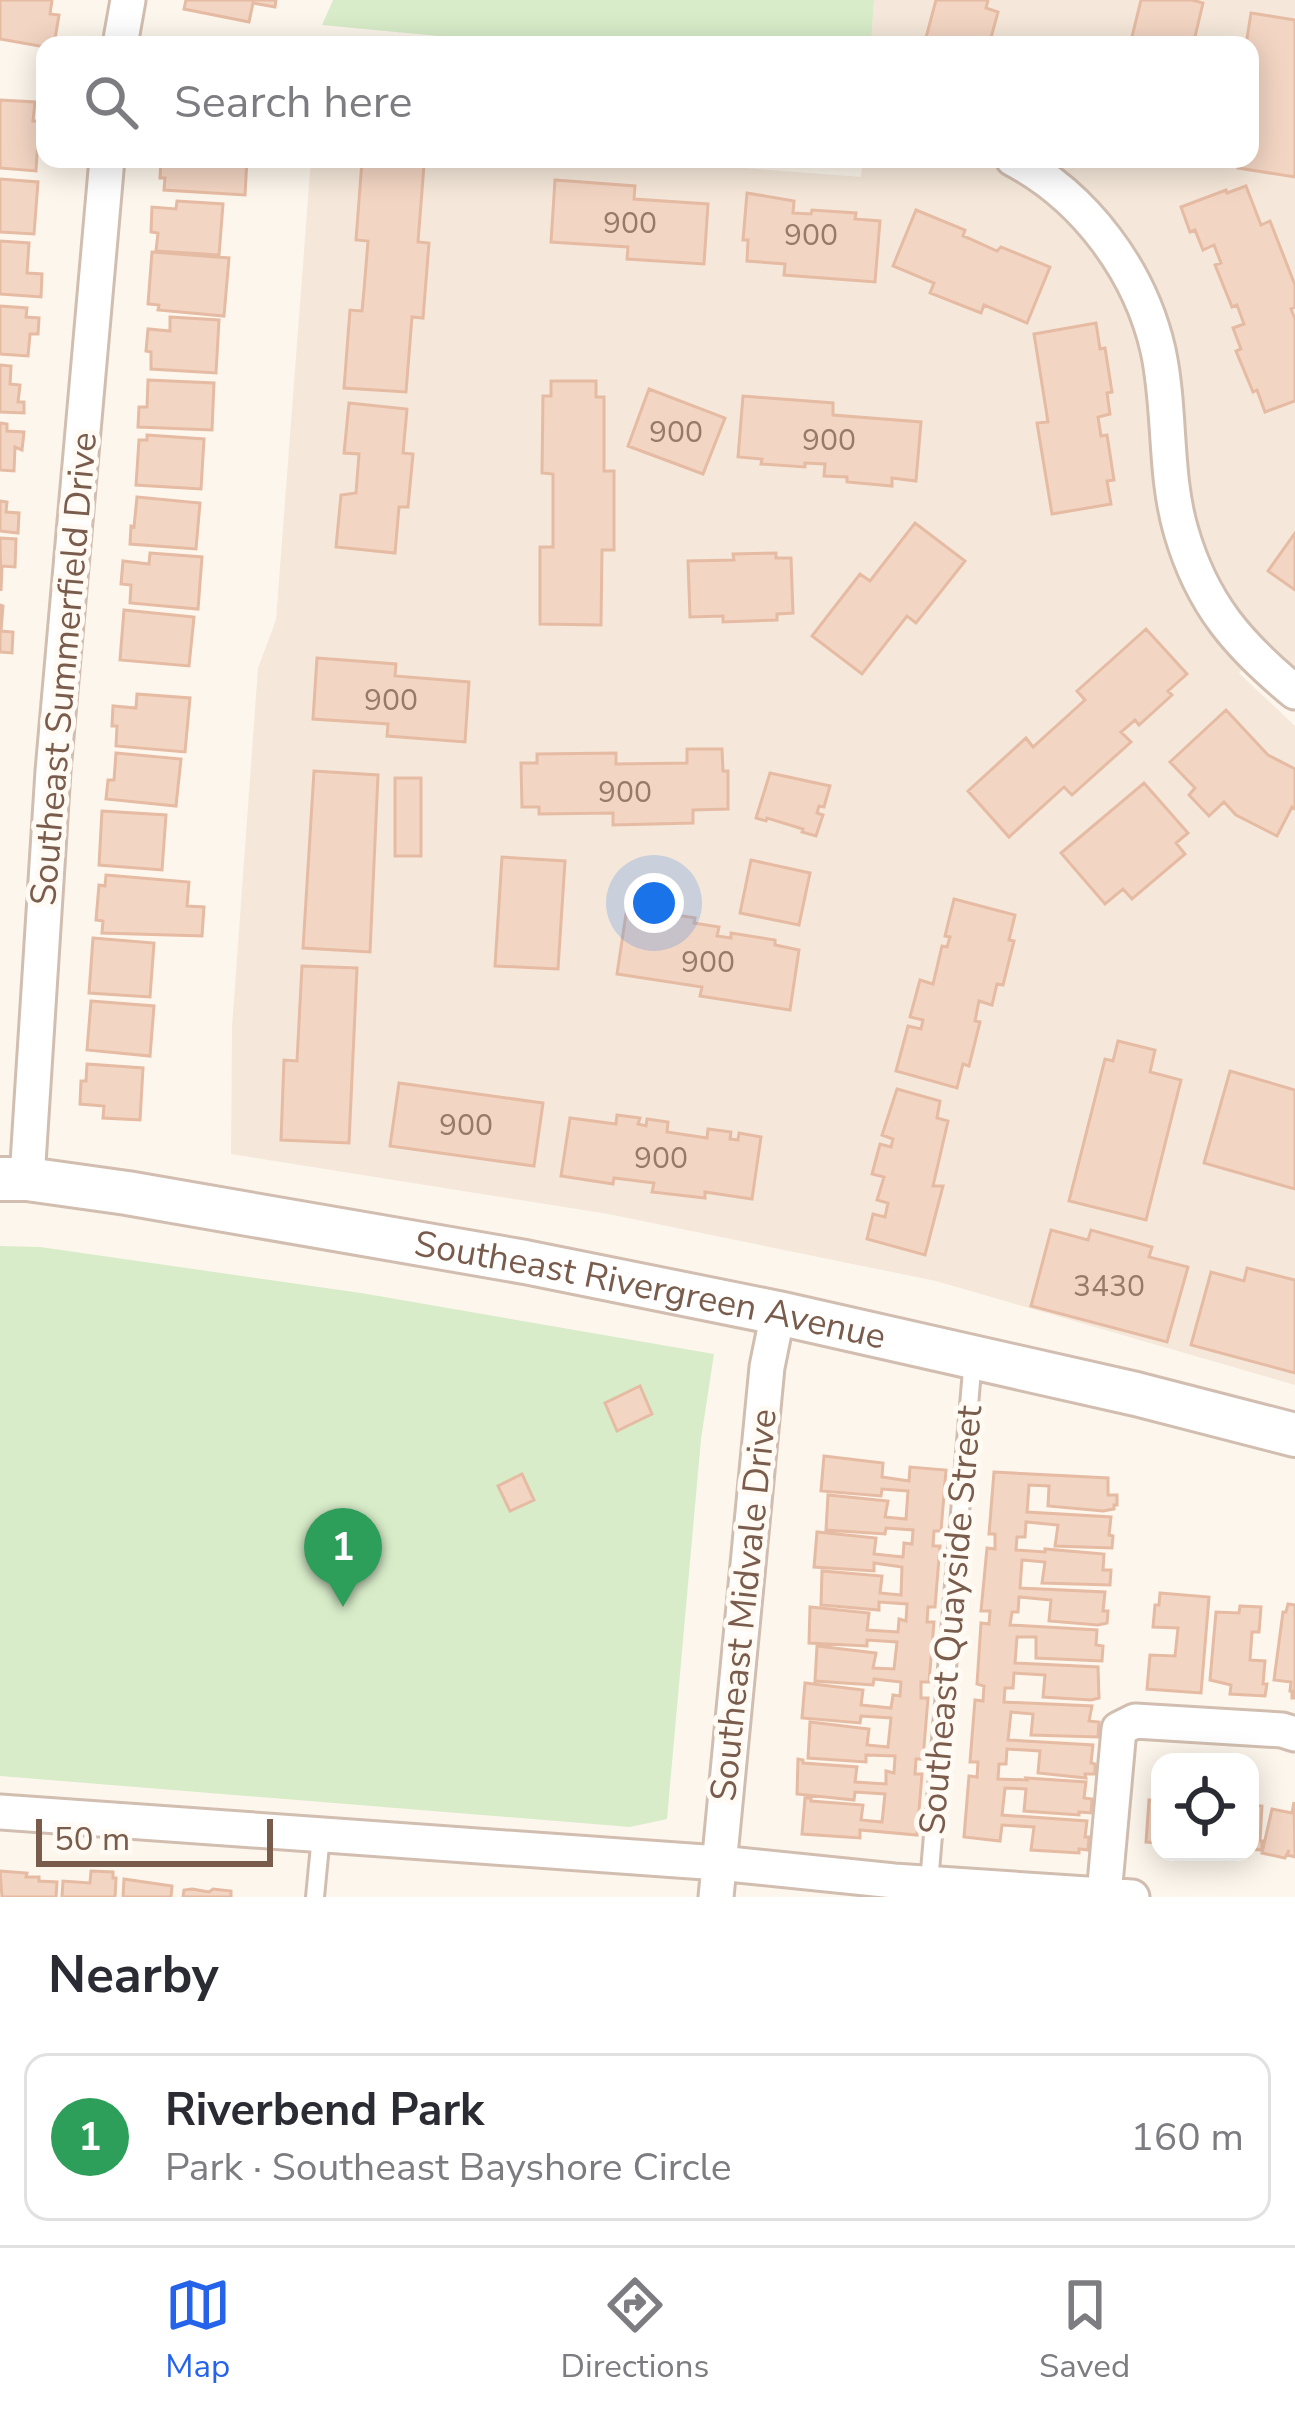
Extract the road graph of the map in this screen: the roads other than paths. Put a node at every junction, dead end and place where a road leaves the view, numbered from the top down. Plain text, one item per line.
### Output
1 (128, 0) edge
2 (122, 36) edge
3 (105, 168) edge
4 (1027, 168) edge
5 (1295, 692) edge
6 (14, 1179) edge
7 (778, 1313) junction
8 (973, 1357) junction
9 (1295, 1435) edge
10 (1295, 1734) edge
11 (0, 1811) edge
12 (321, 1835) junction
13 (719, 1863) junction
14 (929, 1883) junction
15 (1118, 1896) edge
16 (315, 1897) edge
17 (716, 1897) edge

1 - 2 street
3 - 6 street, Southeast Summerfield Drive
4 - 5 street
6 - 7 street, Southeast Rivergreen Avenue
7 - 8 street, Southeast Rivergreen Avenue
7 - 13 street, Southeast Midvale Drive
8 - 9 street, Southeast Rivergreen Avenue
8 - 14 lane, Southeast Quayside Street
10 - 15 street
11 - 12 street
12 - 13 street
12 - 16 lane
13 - 14 street
13 - 17 street, Southeast Midvale Drive
14 - 15 street

